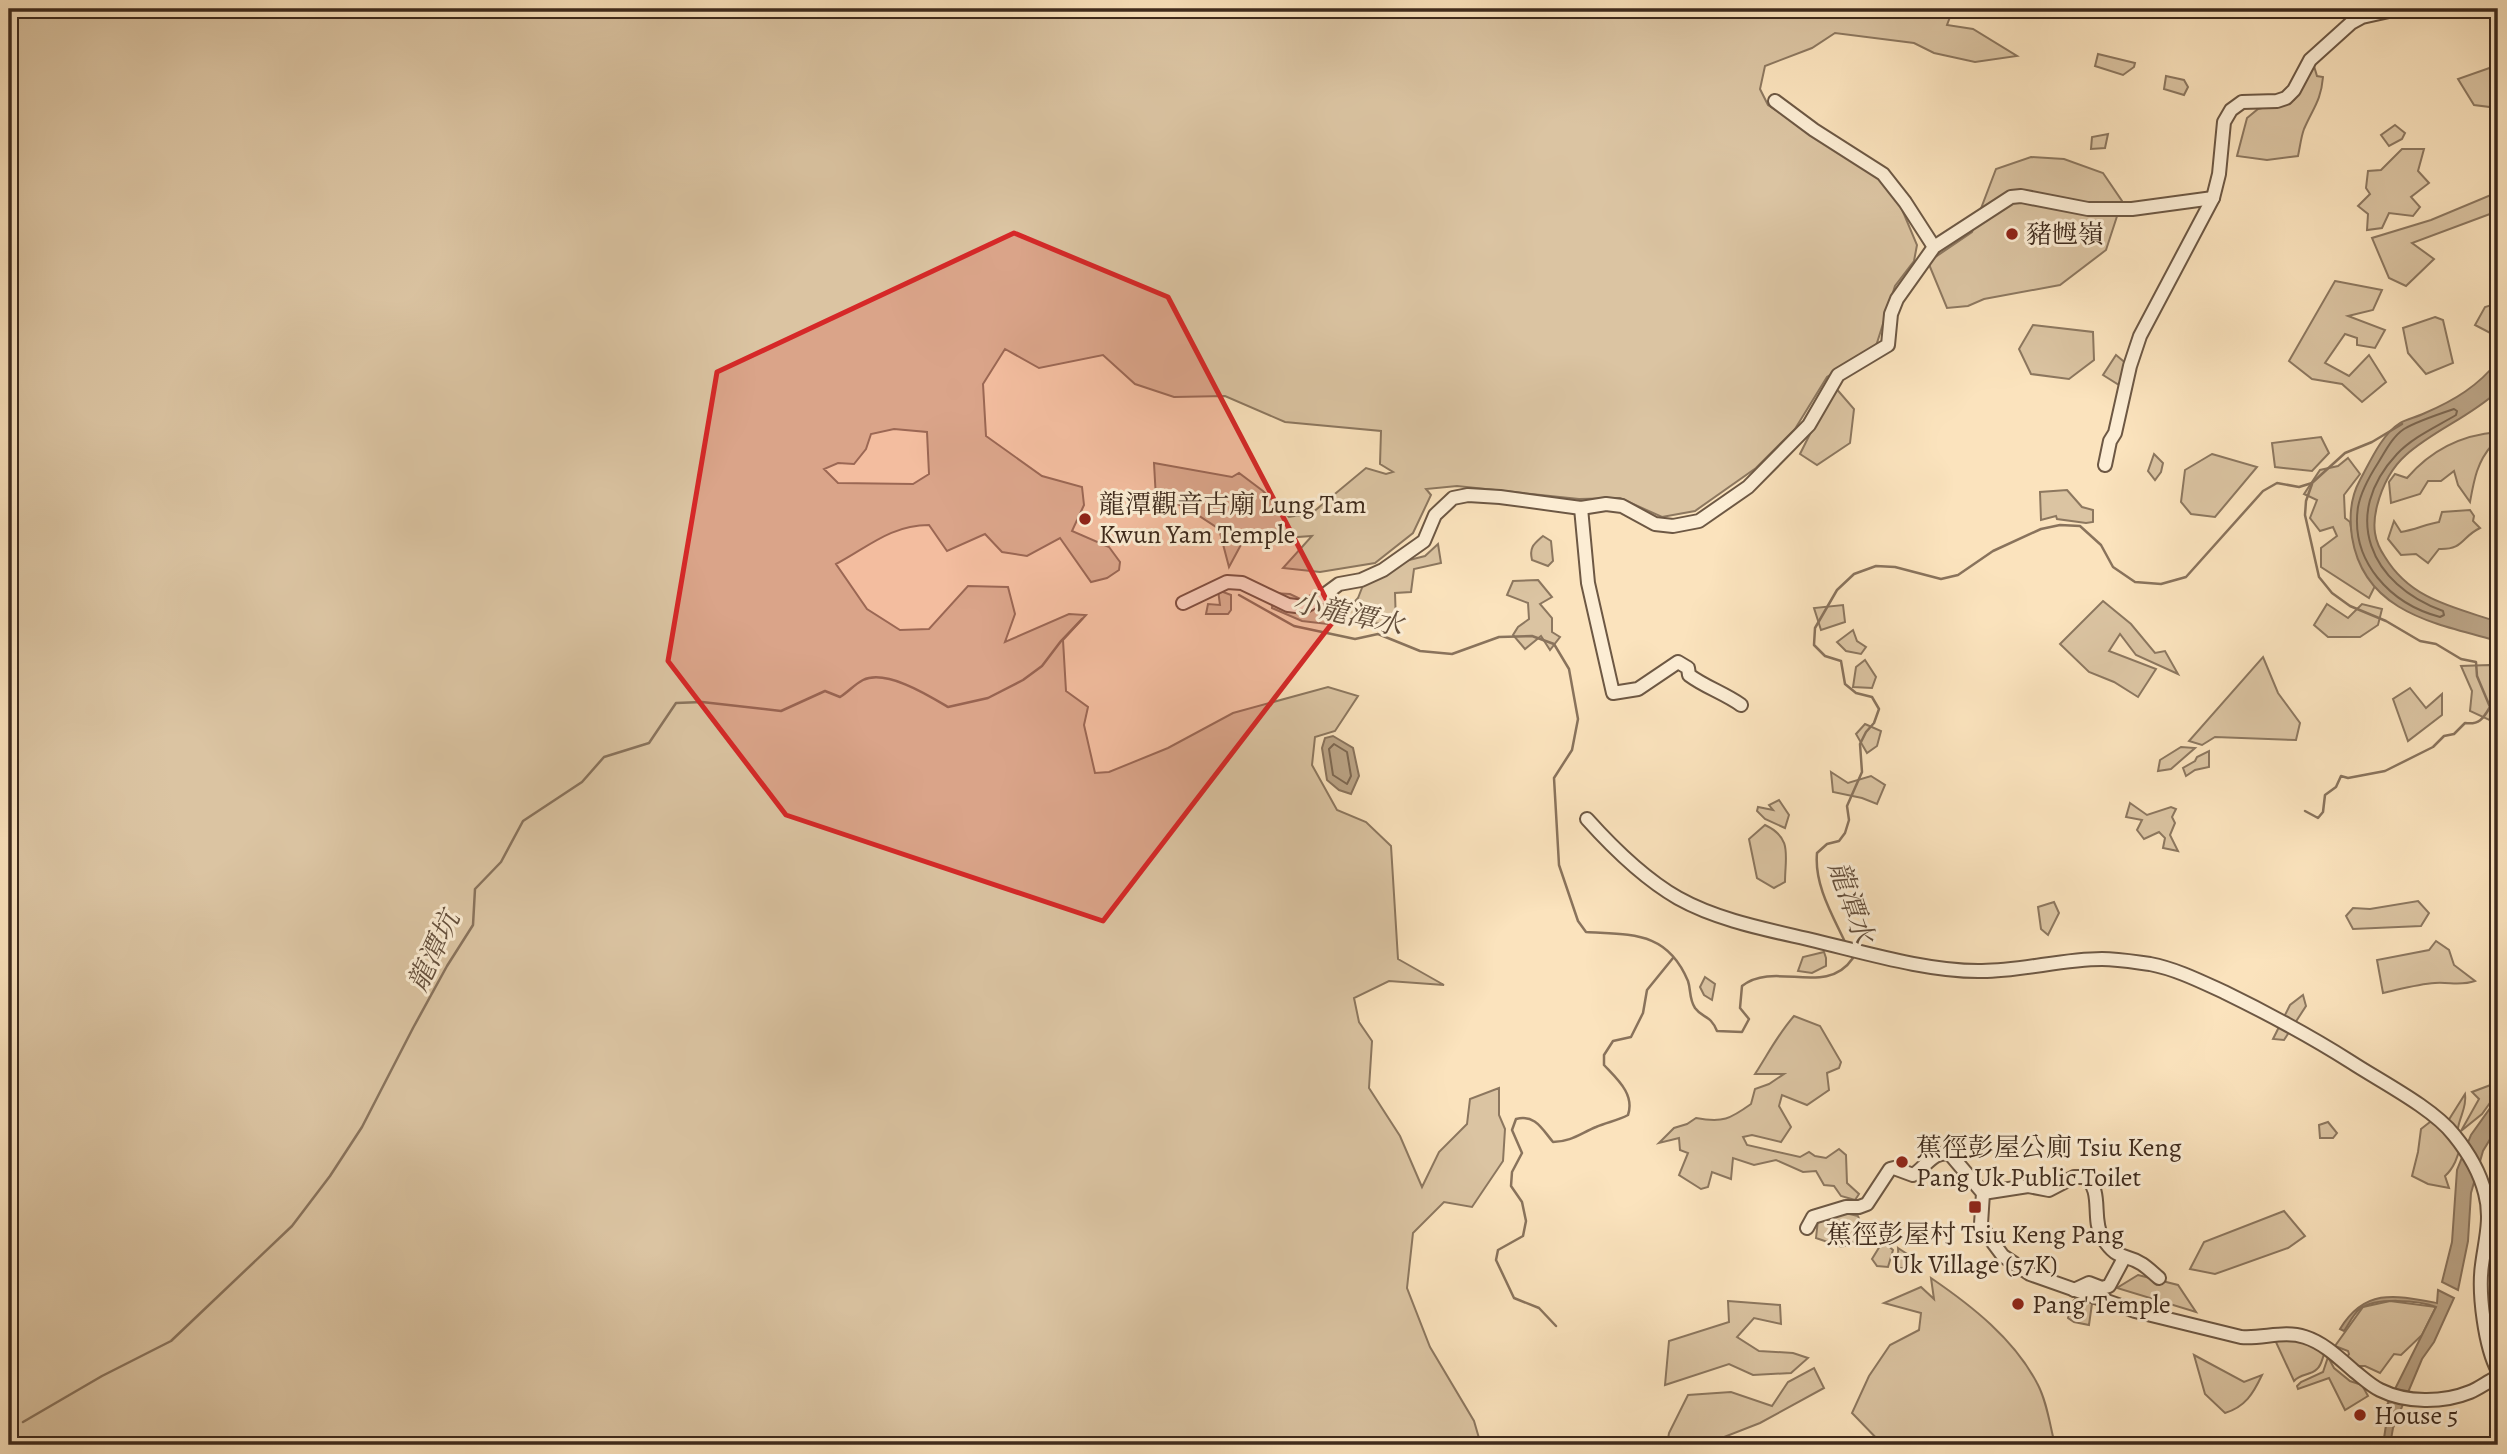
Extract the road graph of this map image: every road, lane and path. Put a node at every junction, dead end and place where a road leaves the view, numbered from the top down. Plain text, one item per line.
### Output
1 (2398, 9) edge
2 (2362, 13) edge
3 (1775, 101) dead end
4 (2213, 198) junction
5 (1934, 247) junction
6 (2105, 464) dead end
7 (1581, 508) junction
8 (1183, 603) dead end
9 (1741, 705) dead end
10 (1587, 819) dead end
11 (1983, 1193) junction
12 (1807, 1227) dead end
13 (2124, 1258) junction
14 (2159, 1278) dead end
15 (2074, 1290) junction
16 (2498, 1371) edge
17 (2498, 1377) edge

1 - 2 street
2 - 4 street
3 - 5 street
4 - 5 street
4 - 6 street
5 - 7 street
7 - 8 street
7 - 9 street
10 - 16 street
11 - 12 street
11 - 13 street
11 - 15 street
13 - 14 street
13 - 15 street
15 - 17 street

